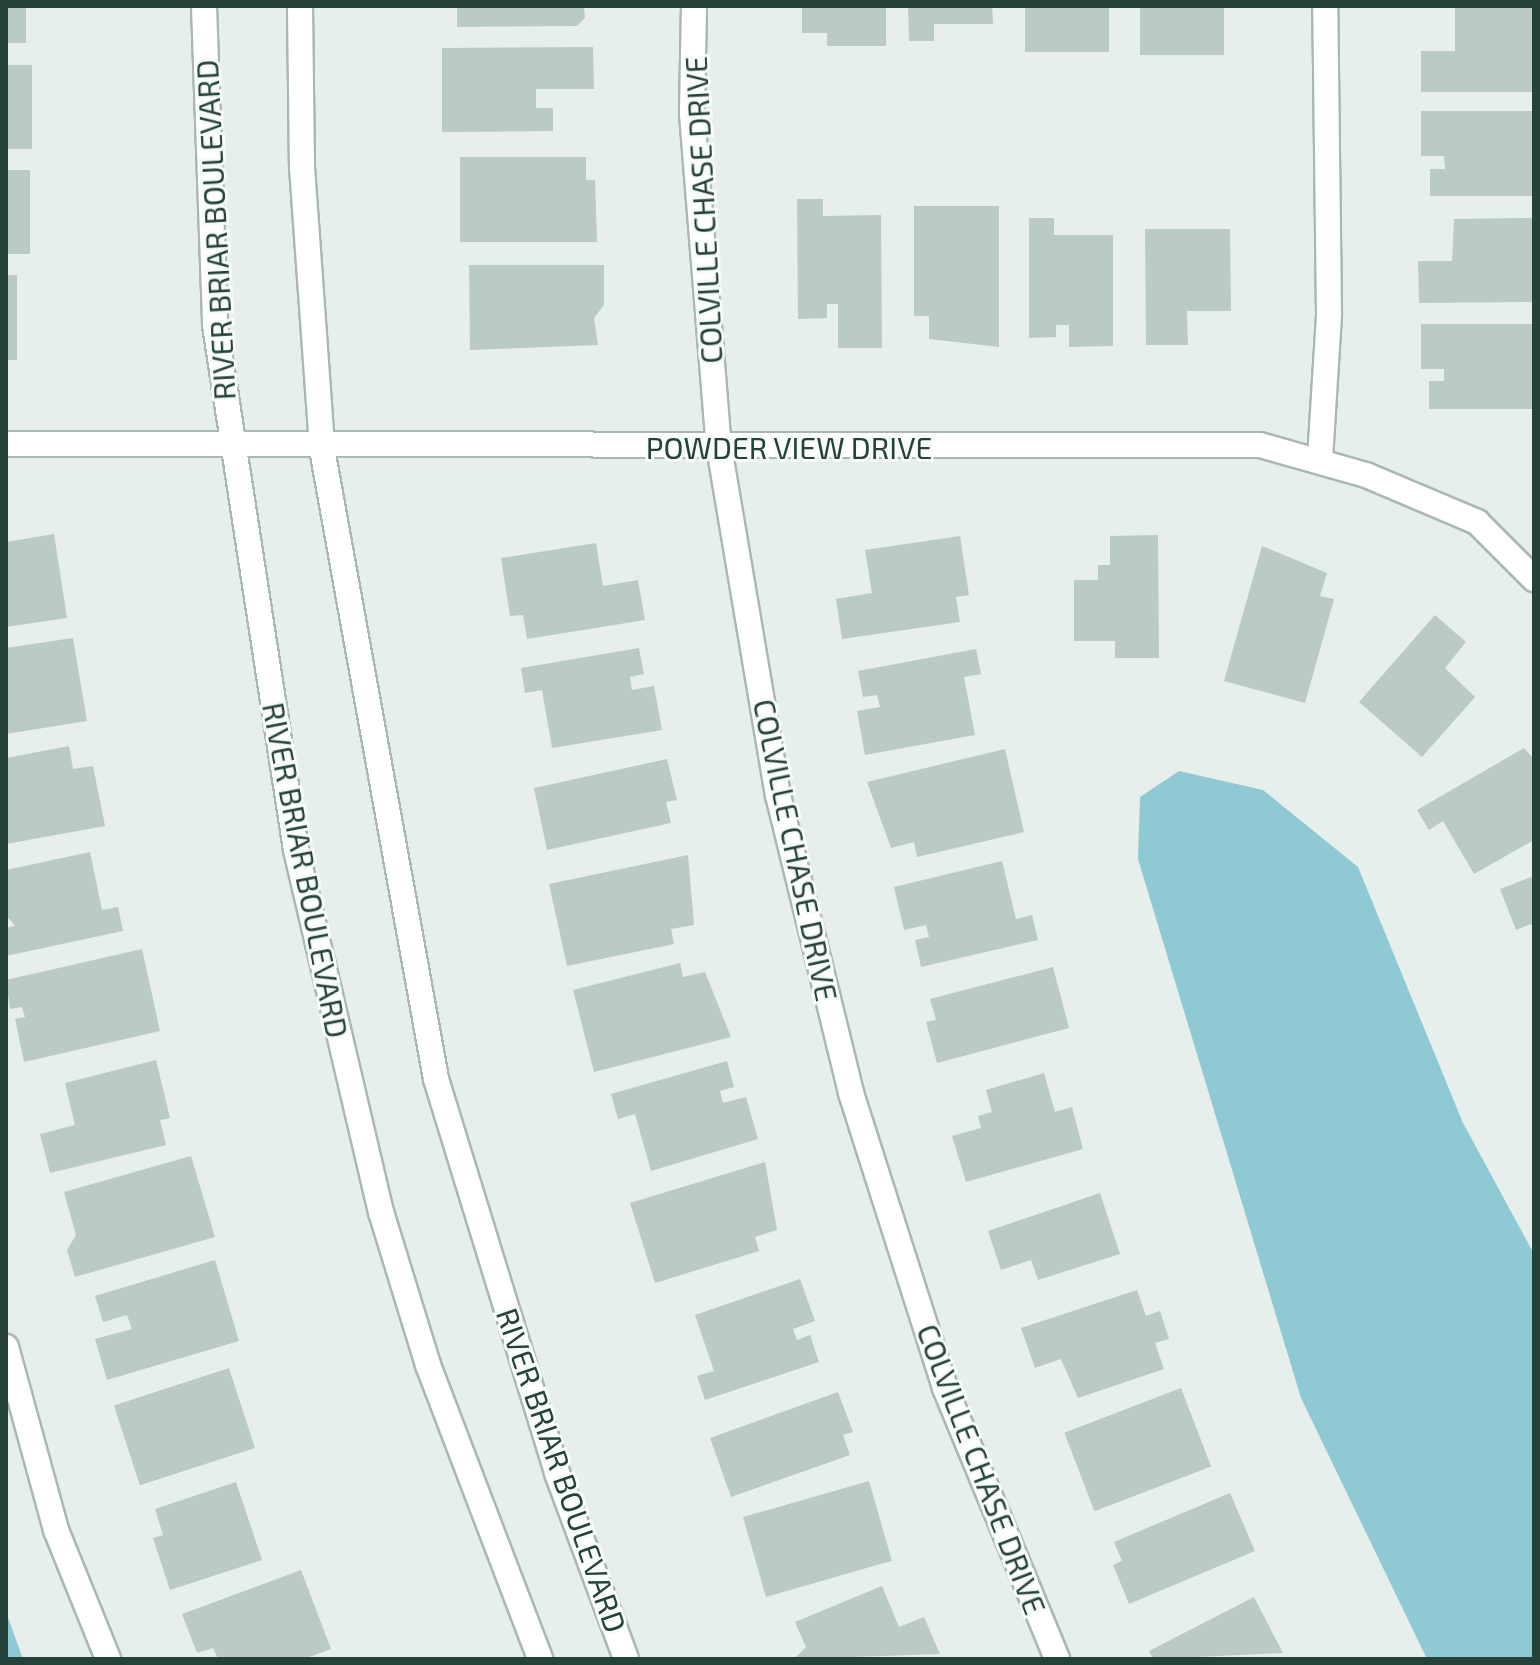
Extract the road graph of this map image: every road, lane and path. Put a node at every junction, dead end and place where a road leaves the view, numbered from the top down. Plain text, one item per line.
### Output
1 (204, 6) edge
2 (300, 6) edge
3 (694, 6) edge
4 (1325, 6) edge
5 (6, 444) edge
6 (230, 447) junction
7 (719, 447) junction
8 (322, 449) junction
9 (1320, 459) junction
10 (1534, 579) edge
11 (6, 1347) edge
12 (108, 1659) edge
13 (540, 1659) edge
14 (626, 1659) edge
15 (1057, 1659) edge

1 - 6 street, RIVER BRIAR BOULEVARD
2 - 8 street, RIVER BRIAR BOULEVARD
3 - 7 street, COLVILLE CHASE DRIVE
4 - 9 street
5 - 6 street, POWDER VIEW DRIVE
6 - 8 street, POWDER VIEW DRIVE
6 - 13 street, RIVER BRIAR BOULEVARD
7 - 8 street, POWDER VIEW DRIVE
7 - 9 street, POWDER VIEW DRIVE
7 - 15 street, COLVILLE CHASE DRIVE
8 - 14 street, RIVER BRIAR BOULEVARD
9 - 10 street, POWDER VIEW DRIVE
11 - 12 street

